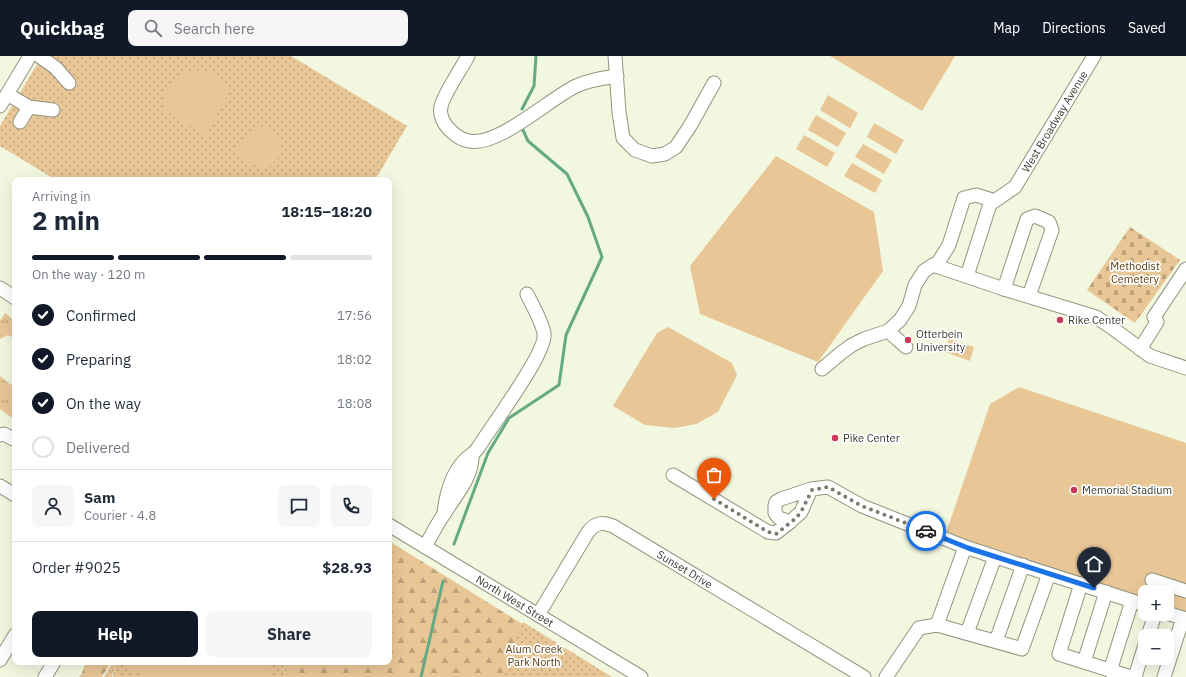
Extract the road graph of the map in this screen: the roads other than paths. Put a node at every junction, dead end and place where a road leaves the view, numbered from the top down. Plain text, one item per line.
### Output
1 (30, 56) edge
2 (39, 56) edge
3 (468, 56) edge
4 (615, 56) edge
5 (1094, 56) edge
6 (617, 76) junction
7 (69, 83) dead end
8 (714, 83) dead end
9 (7, 94) junction
10 (0, 106) edge
11 (29, 107) junction
12 (53, 110) dead end
13 (20, 122) dead end
14 (990, 204) junction
15 (936, 266) junction
16 (1186, 270) edge
17 (967, 276) junction
18 (0, 288) edge
19 (1004, 289) junction
20 (527, 294) dead end
21 (12, 296) edge
22 (1029, 296) junction
23 (888, 331) junction
24 (906, 347) dead end
25 (1140, 349) junction
26 (1186, 368) edge
27 (822, 369) dead end
28 (0, 435) edge
29 (12, 438) edge
30 (673, 475) dead end
31 (0, 486) edge
32 (812, 490) junction
33 (12, 493) edge
34 (790, 522) junction
35 (392, 527) edge
36 (425, 547) junction
37 (965, 547) junction
38 (995, 556) junction
39 (1023, 565) junction
40 (1049, 574) junction
41 (1152, 580) dead end
42 (1081, 584) junction
43 (1186, 591) edge
44 (1106, 592) junction
45 (1132, 601) junction
46 (1138, 603) edge
47 (538, 615) junction
48 (1174, 615) edge
49 (1185, 619) edge
50 (937, 625) junction
51 (967, 633) junction
52 (12, 640) edge
53 (996, 641) junction
54 (1, 656) edge
55 (1084, 662) junction
56 (52, 665) edge
57 (1139, 665) edge
58 (1110, 671) junction
59 (45, 677) edge
60 (641, 677) edge
61 (864, 677) edge
62 (886, 677) edge
63 (1131, 677) edge
64 (1135, 677) edge
65 (1164, 677) edge

1 - 9 street
2 - 7 street
3 - 6 street
4 - 6 street
5 - 14 street, West Broadway Avenue
6 - 8 street
9 - 10 street
9 - 11 street
11 - 12 street
11 - 13 street
14 - 15 street
14 - 17 street
15 - 17 street
15 - 23 street
16 - 25 street
17 - 19 street
18 - 21 street
19 - 22 street
19 - 22 street
20 - 36 street
22 - 25 street
23 - 24 street
23 - 27 street
25 - 26 street
28 - 29 street
30 - 34 street
31 - 33 street
32 - 34 street
32 - 34 street
32 - 37 street
35 - 36 street, North West Street
36 - 47 street, North West Street
37 - 38 street
37 - 50 street
38 - 39 street
38 - 51 street
39 - 40 street
39 - 53 street
40 - 42 street
40 - 53 street
41 - 43 street
42 - 44 street
42 - 55 street
44 - 45 street
44 - 55 street
45 - 46 street
45 - 58 street
47 - 60 street, North West Street
47 - 61 street, Sunset Drive
48 - 49 street
49 - 65 street
50 - 51 street
50 - 62 street
51 - 53 street
52 - 54 street
55 - 58 street
56 - 59 street
57 - 64 street
58 - 63 street

